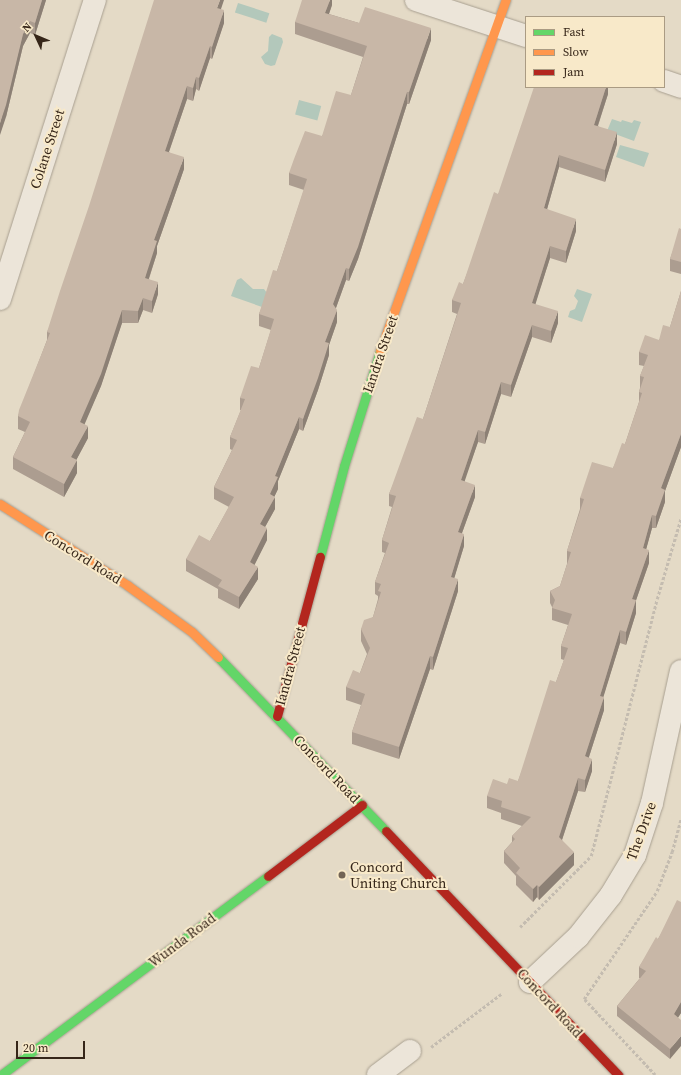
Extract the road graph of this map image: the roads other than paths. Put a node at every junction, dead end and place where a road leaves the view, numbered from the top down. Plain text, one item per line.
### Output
1 (95, 0) edge
2 (416, 0) edge
3 (506, 0) edge
4 (497, 26) junction
5 (525, 36) edge
6 (665, 81) edge
7 (681, 87) edge
8 (0, 299) edge
9 (1, 506) edge
10 (681, 671) edge
11 (277, 716) junction
12 (362, 805) junction
13 (530, 982) junction
14 (410, 1051) road end
15 (1, 1075) edge
16 (378, 1075) edge
17 (618, 1075) edge

1 - 8 street, Colane Street
2 - 4 street
3 - 4 street, Iandra Street
4 - 5 street
4 - 11 street, Iandra Street
6 - 7 street
9 - 11 street, Concord Road
10 - 13 street, The Drive
11 - 12 street, Concord Road
12 - 13 street, Concord Road
12 - 15 street, Wunda Road
13 - 17 street, Concord Road
14 - 16 street

